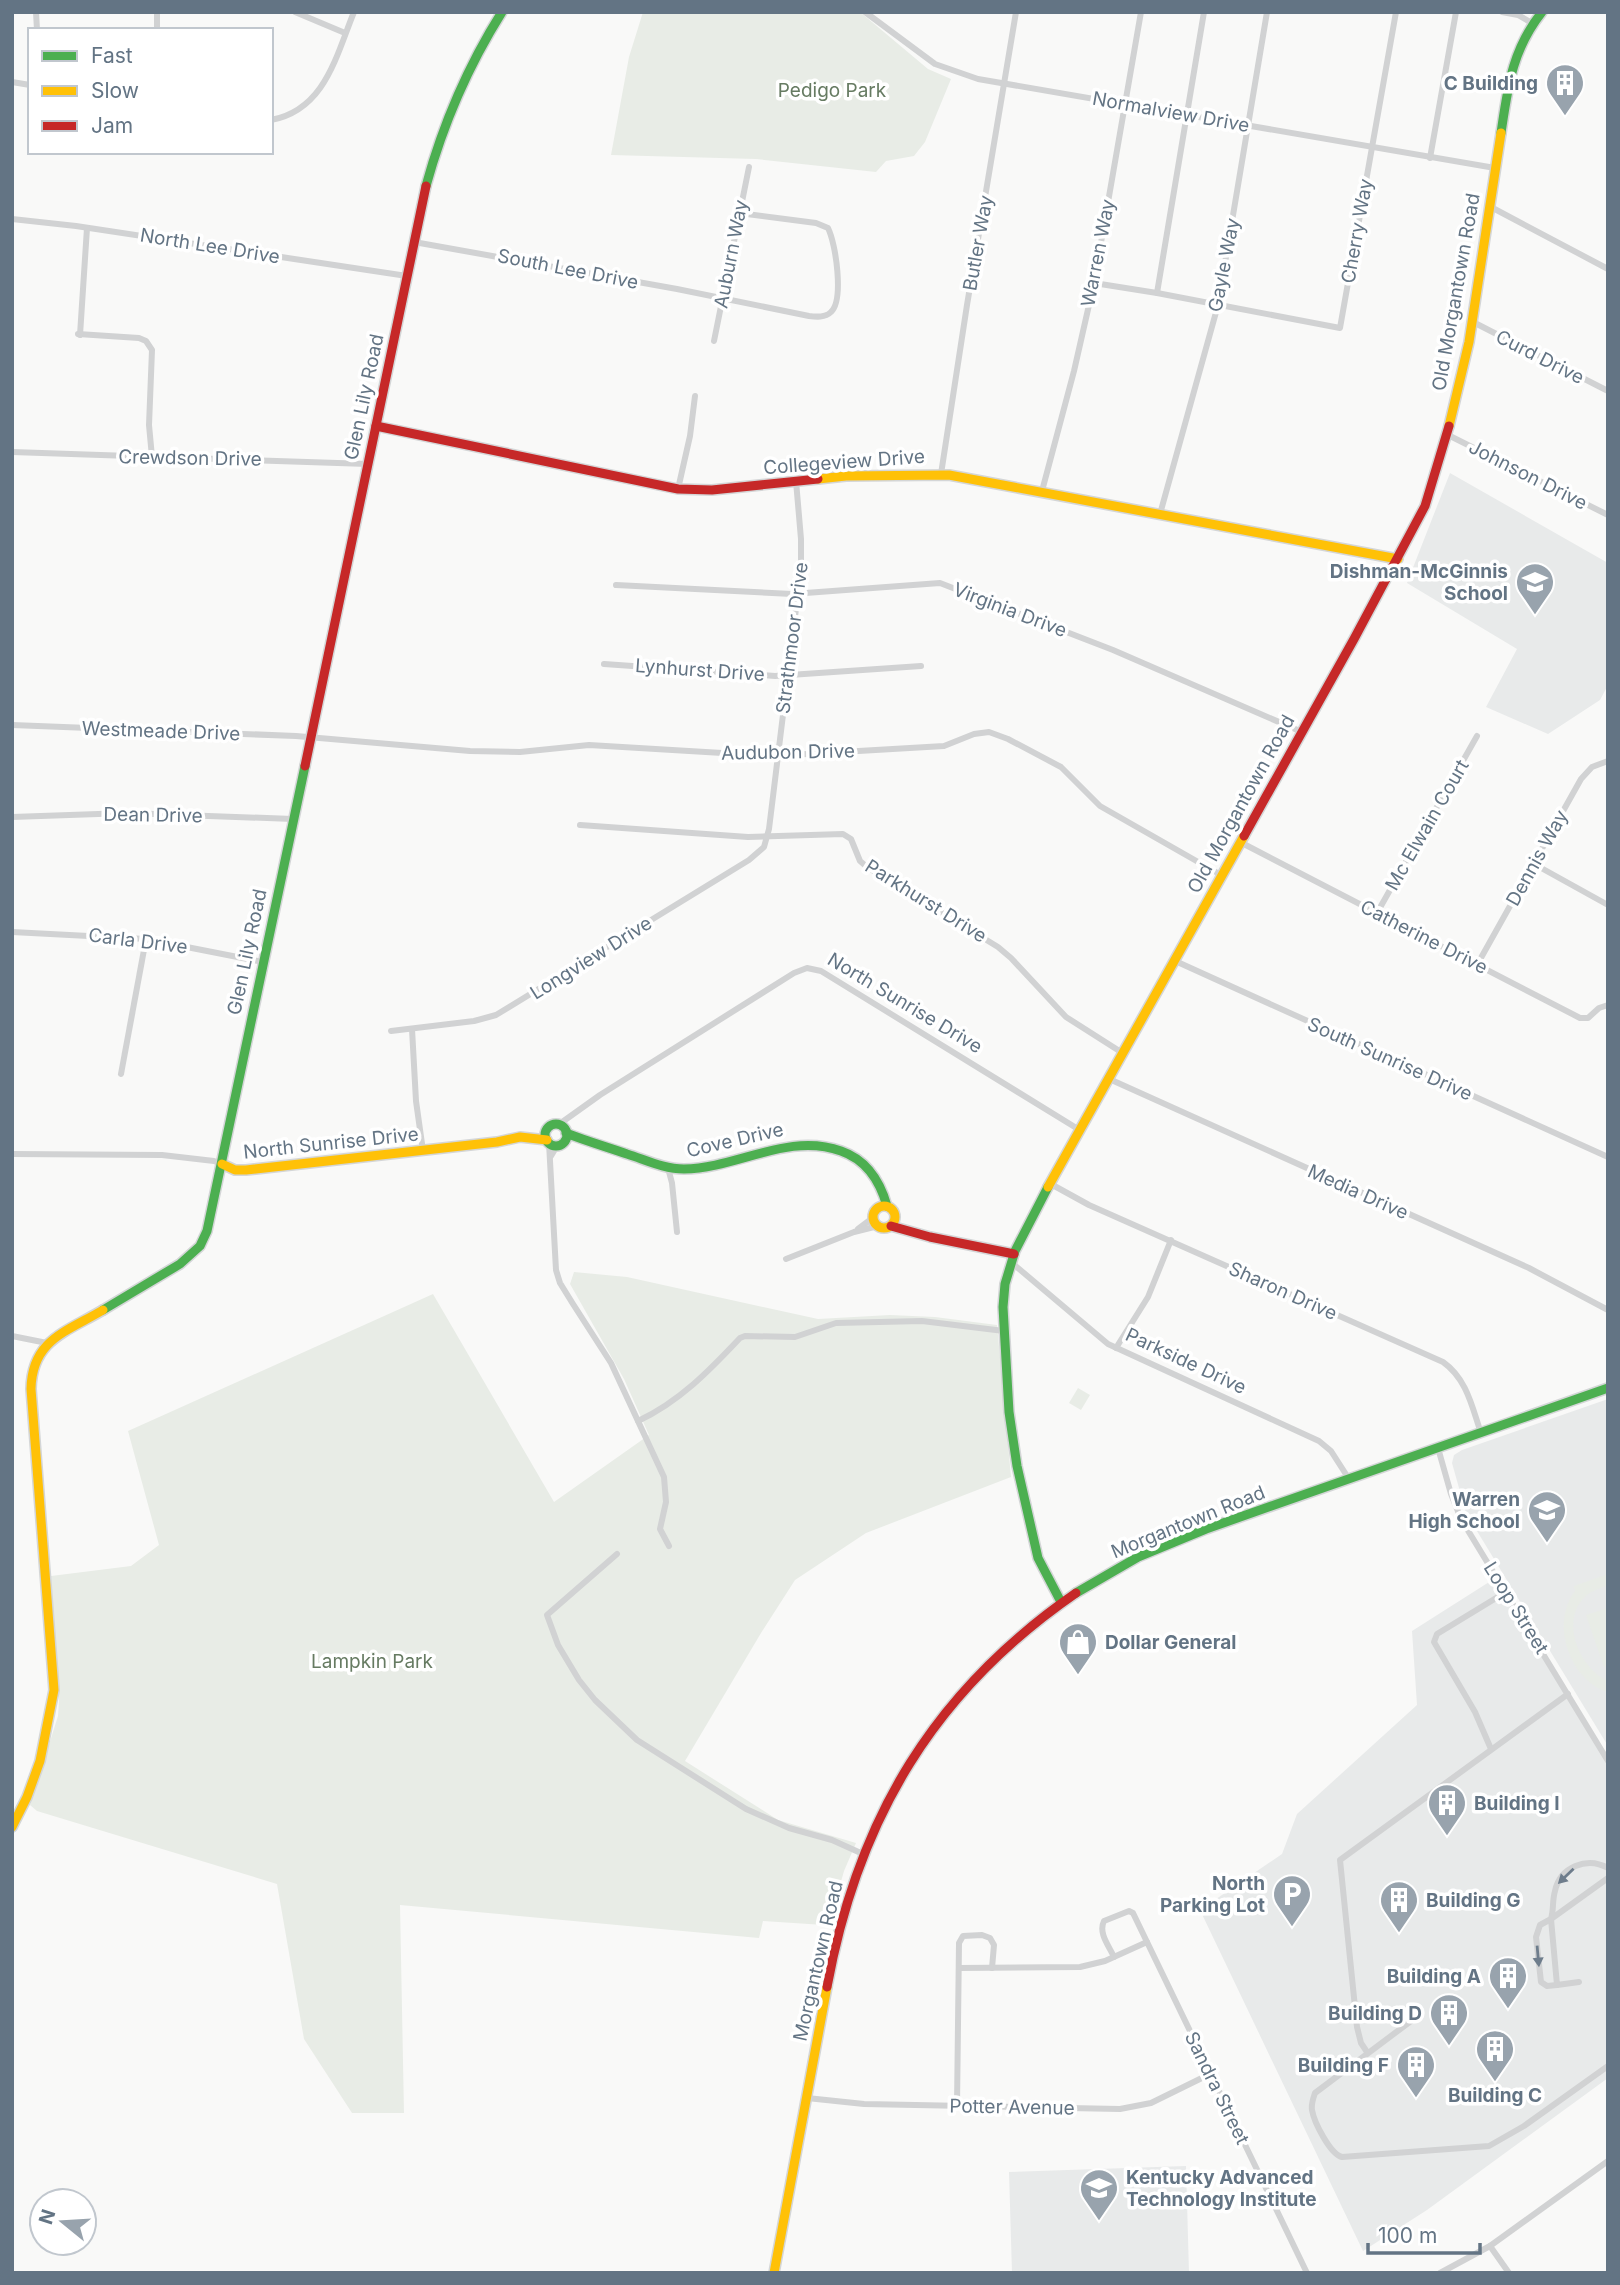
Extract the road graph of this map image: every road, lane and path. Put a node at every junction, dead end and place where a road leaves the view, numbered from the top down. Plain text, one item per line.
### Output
1 (295, 12) edge
2 (354, 12) edge
3 (502, 12) edge
4 (865, 12) edge
5 (1016, 12) edge
6 (1141, 12) edge
7 (1205, 12) edge
8 (1266, 12) edge
9 (1396, 12) edge
10 (1456, 12) edge
11 (1502, 12) edge
12 (1542, 12) edge
13 (1518, 14) edge
14 (1531, 23) junction
15 (345, 33) junction
16 (1005, 83) junction
17 (1125, 103) junction
18 (1187, 114) junction
19 (273, 119) edge
20 (1249, 126) junction
21 (1372, 148) junction
22 (1430, 158) junction
23 (749, 167) dead end
24 (1495, 168) junction
25 (1489, 206) junction
26 (739, 213) junction
27 (12, 219) edge
28 (87, 228) junction
29 (414, 242) junction
30 (1608, 269) edge
31 (407, 276) junction
32 (1094, 283) junction
33 (1157, 293) junction
34 (722, 298) junction
35 (1218, 305) junction
36 (1473, 322) junction
37 (714, 341) dead end
38 (1608, 391) edge
39 (695, 396) dead end
40 (376, 426) junction
41 (1448, 435) junction
42 (12, 452) edge
43 (152, 457) junction
44 (368, 464) junction
45 (941, 474) junction
46 (796, 481) junction
47 (678, 489) junction
48 (1042, 491) junction
49 (1160, 514) junction
50 (1608, 515) edge
51 (1398, 559) junction
52 (616, 585) dead end
53 (798, 593) junction
54 (604, 664) dead end
55 (921, 666) dead end
56 (789, 674) junction
57 (12, 725) edge
58 (1302, 732) junction
59 (1477, 736) dead end
60 (310, 737) junction
61 (778, 755) junction
62 (1608, 761) edge
63 (12, 817) edge
64 (293, 818) junction
65 (580, 825) dead end
66 (767, 836) junction
67 (1240, 842) junction
68 (1534, 864) junction
69 (1221, 875) junction
70 (1608, 905) edge
71 (1377, 913) junction
72 (12, 932) edge
73 (146, 939) junction
74 (1172, 960) junction
75 (263, 962) junction
76 (1477, 965) junction
77 (1608, 1006) edge
78 (412, 1029) junction
79 (391, 1031) dead end
80 (1121, 1052) junction
81 (121, 1074) dead end
82 (1107, 1078) junction
83 (571, 1116) junction
84 (558, 1125) junction
85 (1078, 1129) junction
86 (547, 1130) junction
87 (527, 1137) junction
88 (558, 1139) junction
89 (423, 1151) junction
90 (12, 1154) edge
91 (1608, 1157) edge
92 (222, 1164) junction
93 (668, 1168) junction
94 (1049, 1184) junction
95 (882, 1190) junction
96 (887, 1206) junction
97 (876, 1218) junction
98 (893, 1222) junction
99 (677, 1232) dead end
100 (1171, 1240) junction
101 (786, 1259) dead end
102 (1013, 1259) junction
103 (1608, 1310) edge
104 (1004, 1331) junction
105 (12, 1336) edge
106 (47, 1343) junction
107 (1116, 1348) junction
108 (1608, 1388) edge
109 (638, 1421) junction
110 (1481, 1433) junction
111 (1438, 1448) junction
112 (1349, 1479) junction
113 (669, 1546) dead end
114 (617, 1554) dead end
115 (1506, 1592) junction
116 (1061, 1602) junction
117 (1568, 1694) junction
118 (1491, 1749) junction
119 (1608, 1762) edge
120 (12, 1827) edge
121 (863, 1854) junction
122 (1608, 1868) edge
123 (1608, 1878) edge
124 (1554, 1903) junction
125 (1565, 1909) junction
126 (1551, 1919) junction
127 (1147, 1942) junction
128 (1114, 1957) junction
129 (959, 1968) junction
130 (992, 1968) junction
131 (1579, 1982) dead end
132 (1557, 1985) junction
133 (1355, 2015) junction
134 (1367, 2052) junction
135 (1608, 2066) edge
136 (1210, 2074) junction
137 (807, 2098) junction
138 (957, 2106) junction
139 (1608, 2161) edge
140 (1490, 2246) junction
141 (774, 2273) edge
142 (1307, 2273) edge
143 (1440, 2273) edge
144 (1509, 2273) edge

1 - 15 street
2 - 15 street
3 - 29 street, Glen Lily Road
4 - 16 street, Normalview Drive
5 - 16 street, Butler Way
6 - 17 street, Warren Way
7 - 18 street
8 - 20 street, Gayle Way
9 - 21 street, Cherry Way
10 - 22 street
11 - 13 street
12 - 14 street, Old Morgantown Road
13 - 14 street
14 - 24 street, Old Morgantown Road
15 - 19 street
16 - 17 street, Normalview Drive
16 - 45 street, Butler Way
17 - 18 street, Normalview Drive
17 - 32 street, Warren Way
18 - 20 street, Normalview Drive
18 - 33 street
20 - 21 street, Normalview Drive
20 - 35 street, Gayle Way
21 - 22 street, Normalview Drive
21 - 35 street, Cherry Way
22 - 24 street, Normalview Drive
23 - 26 street, Auburn Way
24 - 25 street, Old Morgantown Road
25 - 30 street
25 - 36 street, Old Morgantown Road
26 - 34 street, Auburn Way
26 - 34 street, South Lee Drive
27 - 28 street, North Lee Drive
28 - 31 street, North Lee Drive
28 - 43 street
29 - 31 street, Glen Lily Road
29 - 34 street, South Lee Drive
31 - 40 street, Glen Lily Road
32 - 33 street
32 - 48 street, Warren Way
33 - 35 street
34 - 37 street, Auburn Way
35 - 49 street, Gayle Way
36 - 38 street, Curd Drive
36 - 41 street, Old Morgantown Road
39 - 47 street
40 - 44 street, Glen Lily Road
40 - 47 street, Collegeview Drive
41 - 50 street, Johnson Drive
41 - 51 street, Old Morgantown Road
42 - 43 street, Crewdson Drive
43 - 44 street, Crewdson Drive
44 - 60 street, Glen Lily Road
45 - 46 street, Collegeview Drive
45 - 48 street, Collegeview Drive
46 - 47 street, Collegeview Drive
46 - 53 street, Strathmoor Drive
48 - 49 street, Collegeview Drive
49 - 51 street, Collegeview Drive
51 - 58 street, Old Morgantown Road
52 - 53 street, Virginia Drive
53 - 56 street, Strathmoor Drive
53 - 58 street, Virginia Drive
54 - 56 street, Lynhurst Drive
55 - 56 street, Lynhurst Drive
56 - 61 street, Strathmoor Drive
57 - 60 street, Westmeade Drive
58 - 67 street, Old Morgantown Road
59 - 71 street, Mc Elwain Court
60 - 61 street, Audubon Drive
60 - 64 street, Glen Lily Road
61 - 66 street, Strathmoor Drive
61 - 69 street, Audubon Drive
62 - 68 street, Dennis Way
63 - 64 street, Dean Drive
64 - 75 street, Glen Lily Road
65 - 66 street, Parkhurst Drive
66 - 78 street, Longview Drive
66 - 80 street, Parkhurst Drive
67 - 69 street, Old Morgantown Road
67 - 71 street, Catherine Drive
68 - 70 street
68 - 76 street, Dennis Way
69 - 74 street, Old Morgantown Road
71 - 76 street, Catherine Drive
72 - 73 street, Carla Drive
73 - 75 street, Carla Drive
73 - 81 street
74 - 80 street, Old Morgantown Road
74 - 91 street, South Sunrise Drive
75 - 92 street, Glen Lily Road
76 - 77 street, Catherine Drive
78 - 79 street, Longview Drive
78 - 89 street
80 - 82 street, Old Morgantown Road
82 - 85 street, Old Morgantown Road
82 - 103 street, Media Drive
83 - 84 street, North Sunrise Drive
83 - 85 street, North Sunrise Drive
83 - 88 street
84 - 86 street, North Sunrise Drive
84 - 88 street
85 - 94 street, Old Morgantown Road
86 - 87 street, North Sunrise Drive
86 - 88 street
87 - 88 street, North Sunrise Drive
87 - 89 street, North Sunrise Drive
88 - 93 street, Cove Drive
88 - 109 street
89 - 92 street, North Sunrise Drive
90 - 92 street, North Sunrise Drive
92 - 106 street, Glen Lily Road
93 - 95 street, Cove Drive
93 - 99 street
94 - 100 street, Sharon Drive
94 - 102 street, Old Morgantown Road
95 - 96 street, Cove Drive
95 - 97 street
96 - 97 street
96 - 98 street, Parkside Drive
97 - 98 street
97 - 101 street
98 - 102 street, Parkside Drive
100 - 107 street
100 - 110 street, Sharon Drive
102 - 104 street, Old Morgantown Road
102 - 107 street, Parkside Drive
104 - 109 street
104 - 116 street, Old Morgantown Road
105 - 106 street
106 - 120 street
107 - 112 street, Parkside Drive
108 - 110 street, Morgantown Road
109 - 113 street
110 - 111 street, Morgantown Road
111 - 112 street, Morgantown Road
111 - 115 street, Loop Street
112 - 116 street, Morgantown Road
114 - 121 street
115 - 117 street, Loop Street
115 - 118 street
116 - 121 street, Morgantown Road
117 - 118 street
117 - 119 street, Loop Street
118 - 133 street
121 - 137 street, Morgantown Road
122 -> 124 street
123 - 125 street
124 - 125 street
124 - 126 street
125 - 126 street
126 - 132 street
126 -> 132 street
127 - 128 street
127 - 128 street, Sandra Street
127 - 136 street, Sandra Street
128 - 130 street
129 - 130 street
129 - 130 street
129 - 138 street
131 - 132 street
133 - 134 street
133 - 134 street
134 - 135 street
136 - 138 street, Potter Avenue
136 - 142 street, Sandra Street
137 - 138 street, Potter Avenue
137 - 141 street, Morgantown Road
139 - 140 street
140 - 143 street
140 - 144 street

